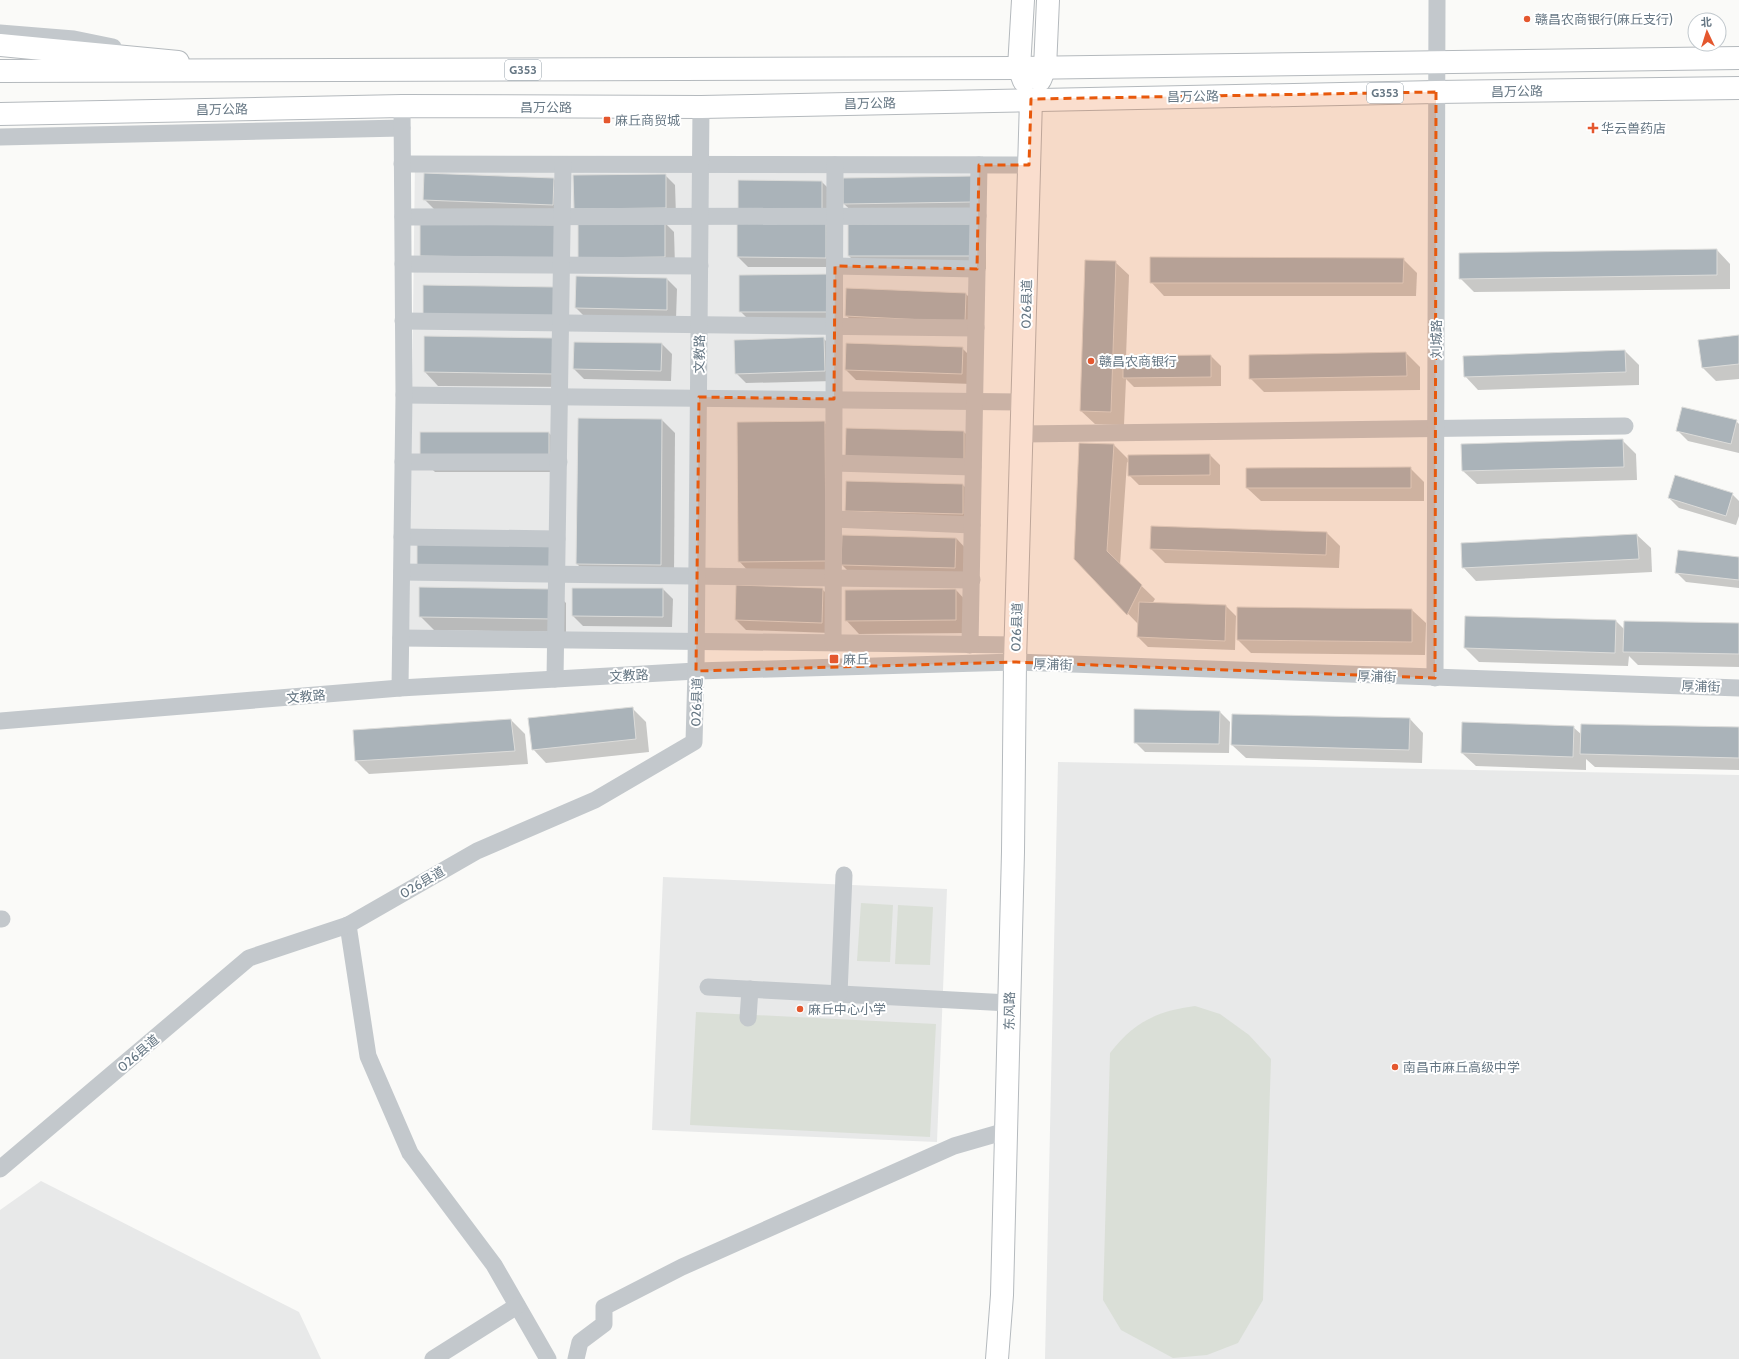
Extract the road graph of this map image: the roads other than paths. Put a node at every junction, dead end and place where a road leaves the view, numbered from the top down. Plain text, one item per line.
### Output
1 (1023, 0) edge
2 (1048, 0) edge
3 (1437, 0) edge
4 (0, 33) edge
5 (0, 46) edge
6 (1739, 58) edge
7 (1436, 62) junction
8 (188, 63) junction
9 (1019, 68) junction
10 (1045, 68) junction
11 (264, 70) junction
12 (0, 71) edge
13 (1739, 88) edge
14 (1436, 92) junction
15 (1031, 100) junction
16 (402, 106) junction
17 (701, 107) junction
18 (0, 115) edge
19 (402, 128) junction
20 (0, 137) edge
21 (402, 164) junction
22 (563, 164) junction
23 (701, 165) junction
24 (835, 165) junction
25 (979, 165) junction
26 (1029, 165) junction
27 (835, 216) junction
28 (978, 216) junction
29 (403, 217) junction
30 (563, 217) junction
31 (700, 217) junction
32 (403, 264) junction
33 (562, 265) junction
34 (700, 266) junction
35 (835, 266) junction
36 (977, 269) junction
37 (403, 321) junction
38 (561, 323) junction
39 (700, 324) junction
40 (834, 326) junction
41 (976, 328) junction
42 (404, 395) junction
43 (560, 396) junction
44 (699, 397) junction
45 (834, 399) junction
46 (975, 401) junction
47 (1024, 402) junction
48 (1625, 426) dead end
49 (1436, 428) junction
50 (1022, 434) junction
51 (403, 462) junction
52 (559, 462) junction
53 (834, 463) junction
54 (974, 467) junction
55 (834, 519) junction
56 (972, 525) junction
57 (402, 537) junction
58 (557, 539) junction
59 (402, 572) junction
60 (557, 574) junction
61 (697, 576) junction
62 (833, 577) junction
63 (972, 580) junction
64 (401, 638) junction
65 (556, 639) junction
66 (696, 640) junction
67 (833, 643) junction
68 (970, 645) junction
69 (1015, 654) junction
70 (696, 671) junction
71 (1435, 678) junction
72 (555, 679) junction
73 (400, 688) junction
74 (1739, 688) edge
75 (0, 721) edge
76 (844, 875) dead end
77 (348, 925) junction
78 (708, 987) dead end
79 (750, 989) junction
80 (839, 994) junction
81 (1009, 1002) junction
82 (748, 1018) dead end
83 (1006, 1131) junction
84 (0, 1169) edge
85 (517, 1306) junction
86 (433, 1359) edge
87 (548, 1359) edge
88 (576, 1359) edge
89 (997, 1359) edge

1 - 9 main road
2 - 10 main road
3 - 7 street, 刘城路
4 - 8 street
5 - 8 main road
6 - 7 main road, G353
7 - 10 main road, G353
7 - 14 street, 刘城路
8 - 11 main road
9 - 10 main road, G353
9 - 11 main road, G353
9 - 15 main road
10 - 15 main road
11 - 12 main road, G353
13 - 14 main road, 昌万公路 / G353
14 - 15 main road, 昌万公路 / G353
14 - 49 street, 刘城路
15 - 17 main road, 昌万公路 / G353
15 - 26 main road, 026县道
16 - 17 main road, 昌万公路 / G353
16 - 18 main road, 昌万公路 / G353
16 - 19 street
17 - 23 street, 文教路
19 - 20 street
19 - 21 street
21 - 22 street
21 - 29 street
22 - 23 street
22 - 30 street
23 - 24 street
23 - 31 street, 文教路
24 - 25 street
24 - 27 street
25 - 26 street
25 - 28 street
26 - 47 main road, 026县道
27 - 28 street
27 - 31 street
27 - 35 street
28 - 36 street
29 - 30 street
29 - 32 street
30 - 31 street
30 - 33 street
31 - 34 street, 文教路
32 - 33 street
32 - 37 street
33 - 34 street
33 - 38 street
34 - 39 street, 文教路
35 - 36 street
35 - 40 street
36 - 41 street
37 - 38 street
37 - 42 street
38 - 39 street
38 - 43 street
39 - 40 street
39 - 44 street, 文教路
40 - 41 street
40 - 45 street
41 - 46 street
42 - 43 street
42 - 51 street
43 - 44 street
43 - 52 street
44 - 45 street
44 - 61 street, 文教路
45 - 46 street
45 - 53 street
46 - 47 street
46 - 54 street
47 - 50 main road, 026县道
48 - 49 street
49 - 50 street
49 - 71 street, 刘城路
50 - 69 main road, 026县道
51 - 52 street
51 - 57 street
52 - 58 street
53 - 54 street
53 - 55 street
54 - 56 street
55 - 56 street
55 - 62 street
56 - 63 street
57 - 58 street
57 - 59 street
58 - 60 street
59 - 60 street
59 - 64 street
60 - 61 street
60 - 65 street
61 - 62 street
61 - 66 street, 文教路
62 - 63 street
62 - 67 street
63 - 68 street
64 - 65 street
64 - 73 street
65 - 66 street
65 - 72 street
66 - 67 street
66 - 70 street, 文教路
67 - 68 street
68 - 69 street
69 - 70 street, 026县道
69 - 71 street, 厚浦街
69 - 81 main road, 东风路
70 - 72 street, 文教路
70 - 77 street, 026县道
71 - 74 street, 厚浦街
72 - 73 street, 文教路
73 - 75 street, 文教路
76 - 80 street
77 - 84 street, 026县道
77 - 85 street
78 - 79 street
79 - 80 street
79 - 82 street
80 - 81 street
81 - 83 main road, 东风路
83 - 88 street
83 - 89 main road, 东风路
85 - 86 street
85 - 87 street

